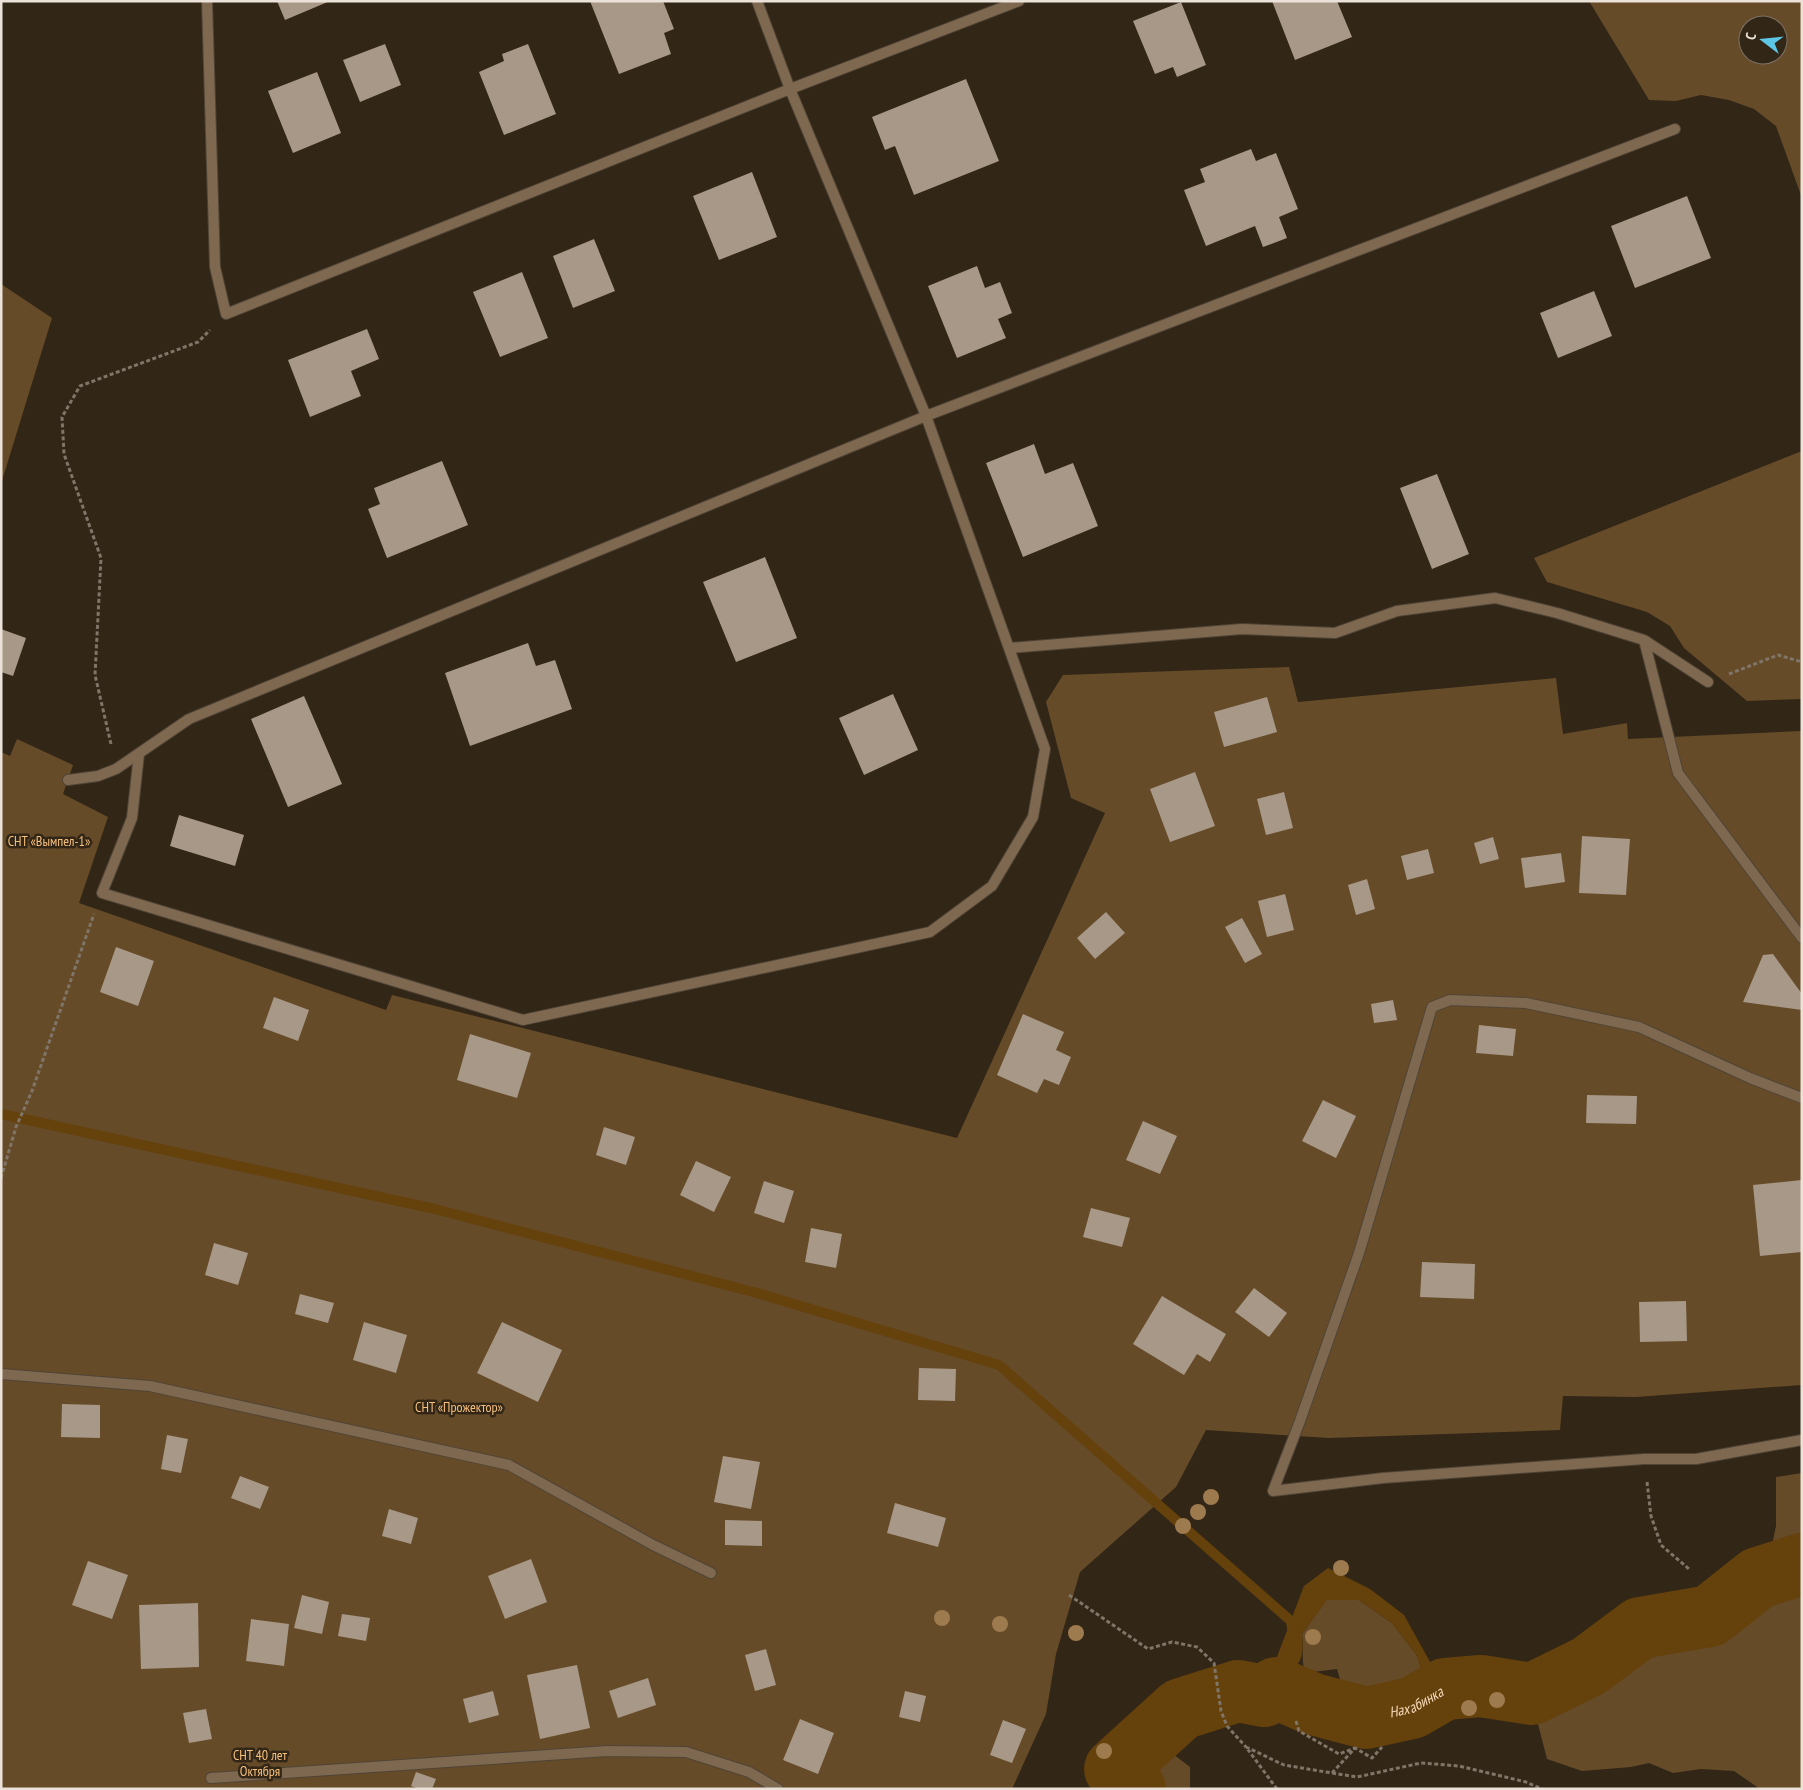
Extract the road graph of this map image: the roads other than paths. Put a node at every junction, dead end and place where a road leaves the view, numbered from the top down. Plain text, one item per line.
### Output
1 (207, 1) edge
2 (757, 1) edge
3 (1019, 1) edge
4 (790, 89) junction
5 (1675, 129) dead end
6 (926, 416) junction
7 (1644, 640) junction
8 (1010, 648) junction
9 (1708, 682) road end
10 (139, 754) junction
11 (68, 780) dead end
12 (1802, 938) edge
13 (1802, 1098) edge
14 (1, 1374) edge
15 (1802, 1440) edge
16 (711, 1573) dead end
17 (211, 1778) dead end
18 (778, 1789) edge

1 - 4 lane
2 - 4 lane
3 - 4 lane
4 - 6 lane
5 - 6 lane
6 - 8 lane
6 - 10 lane
7 - 8 lane
7 - 9 lane
7 - 12 lane
8 - 10 lane
10 - 11 lane
13 - 15 lane
14 - 16 lane
17 - 18 lane

